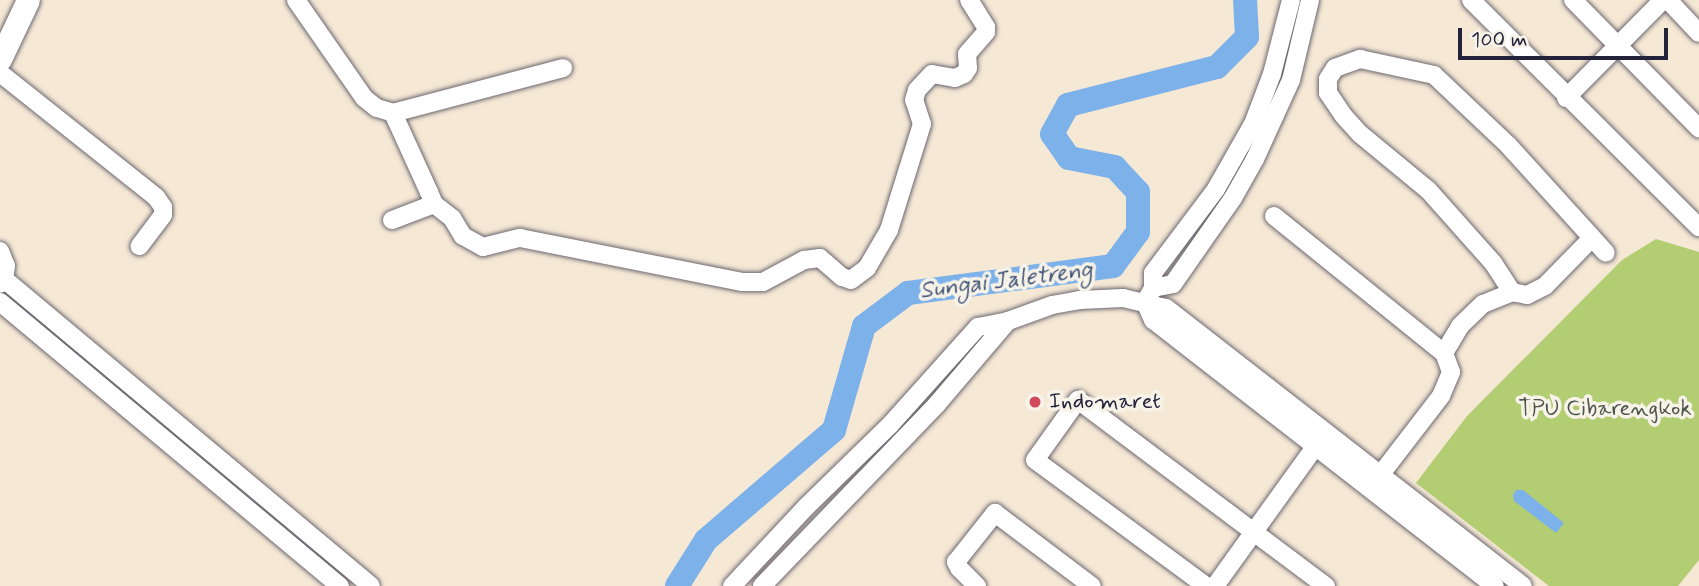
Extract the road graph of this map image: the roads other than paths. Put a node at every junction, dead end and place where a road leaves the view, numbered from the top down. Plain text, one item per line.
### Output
1 (28, 0) edge
2 (296, 0) edge
3 (969, 0) edge
4 (1291, 0) edge
5 (1310, 0) edge
6 (1471, 0) edge
7 (1573, 0) edge
8 (1666, 0) edge
9 (1699, 33) edge
10 (1618, 44) junction
11 (0, 59) edge
12 (563, 68) dead end
13 (0, 73) edge
14 (1566, 98) junction
15 (393, 113) junction
16 (1699, 128) edge
17 (1216, 189) junction
18 (1233, 198) junction
19 (434, 204) junction
20 (1274, 216) dead end
21 (392, 220) dead end
22 (1699, 227) edge
23 (1592, 238) junction
24 (140, 246) dead end
25 (0, 250) edge
26 (1606, 253) dead end
27 (2, 282) edge
28 (1512, 292) junction
29 (1149, 295) junction
30 (0, 302) edge
31 (1008, 321) junction
32 (1444, 353) junction
33 (919, 391) junction
34 (937, 404) junction
35 (1321, 438) junction
36 (1381, 474) junction
37 (1255, 531) junction
38 (1445, 535) junction
39 (768, 584) edge
40 (971, 584) edge
41 (341, 586) edge
42 (371, 586) edge
43 (732, 586) edge
44 (1092, 586) edge
45 (1206, 586) edge
46 (1215, 586) edge
47 (1326, 586) edge
48 (1495, 586) edge
49 (1523, 586) edge

1 - 11 main road
2 - 15 street
3 - 19 street
4 - 17 street
5 - 18 street
6 - 14 street
7 - 10 street
8 - 9 street
8 - 10 street
10 - 14 street
10 - 16 street
12 - 15 street
13 - 24 street
14 - 22 street
15 - 19 street
17 - 18 street
17 - 29 street
18 - 29 street
19 - 21 street
20 - 32 street
23 - 26 street
23 - 28 street
23 - 28 street
25 - 27 street
27 - 42 street
28 - 32 street
29 - 31 street
29 - 35 street
30 - 41 street
31 - 33 street
31 - 34 street
32 - 36 street
33 - 34 street
33 - 43 street
34 - 39 street
35 - 36 street
35 - 37 street
35 - 38 street
36 - 38 street
37 - 45 street
37 - 46 street
37 - 47 street
38 - 48 street
38 - 49 street
40 - 44 street

